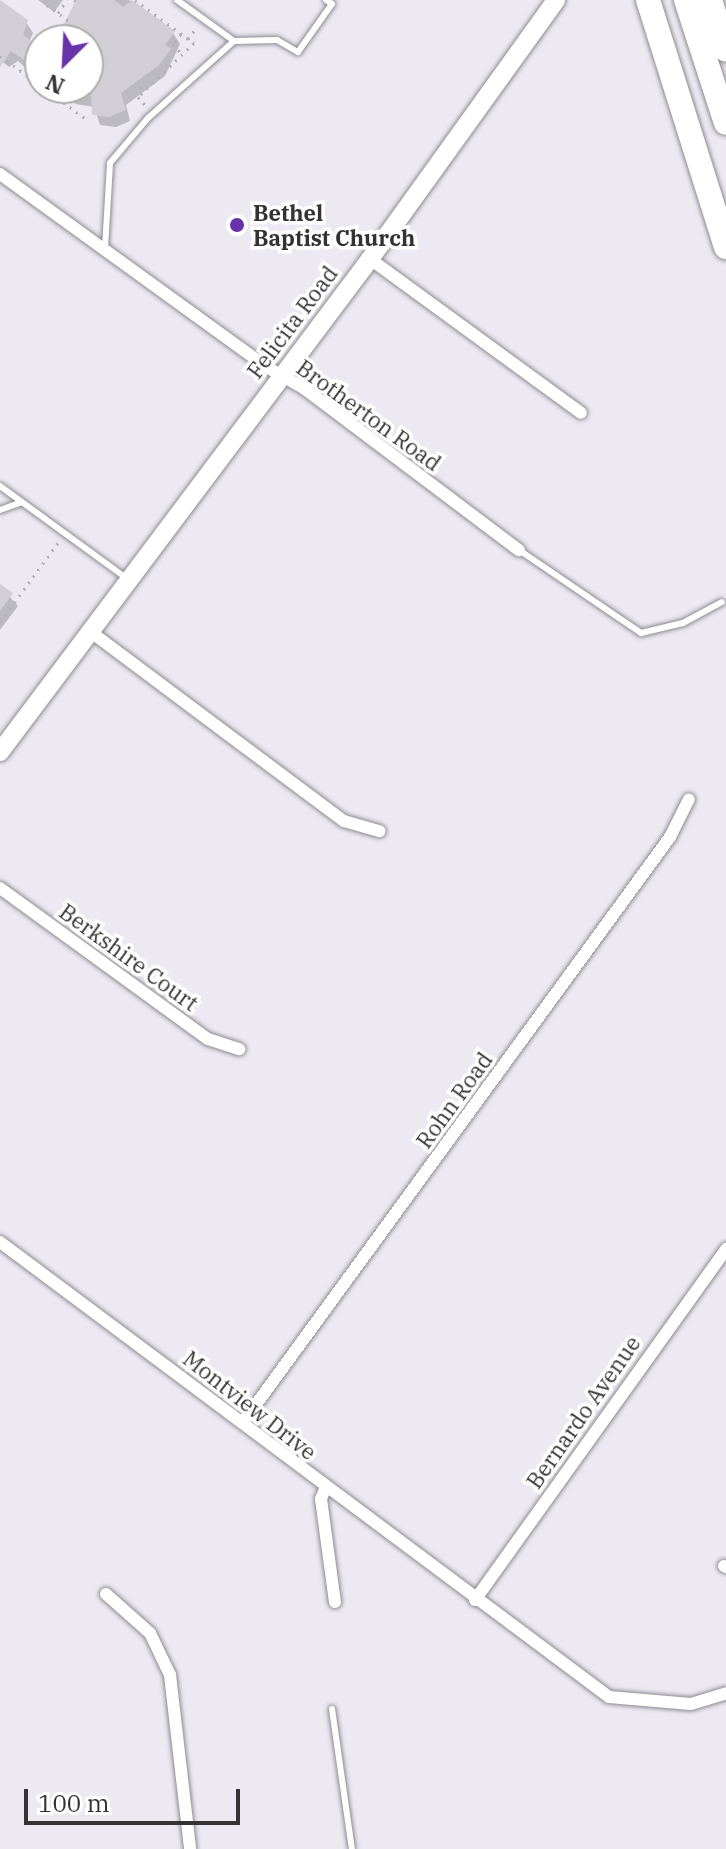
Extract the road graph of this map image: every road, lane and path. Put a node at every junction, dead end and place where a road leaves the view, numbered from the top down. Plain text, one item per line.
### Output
1 (67, 0) edge
2 (135, 0) edge
3 (177, 0) edge
4 (326, 0) edge
5 (556, 0) edge
6 (686, 0) edge
7 (710, 0) edge
8 (649, 3) edge
9 (47, 5) dead end
10 (58, 13) junction
11 (69, 21) dead end
12 (197, 27) dead end
13 (181, 34) junction
14 (188, 39) junction
15 (234, 41) junction
16 (726, 50) edge
17 (182, 54) junction
18 (0, 56) edge
19 (24, 74) edge
20 (65, 104) edge
21 (140, 114) dead end
22 (86, 119) dead end
23 (726, 123) edge
24 (0, 174) edge
25 (726, 247) edge
26 (105, 250) junction
27 (370, 259) junction
28 (282, 376) junction
29 (581, 413) dead end
30 (0, 486) edge
31 (22, 502) junction
32 (0, 510) edge
33 (64, 533) junction
34 (519, 550) joint
35 (129, 580) junction
36 (722, 602) dead end
37 (0, 622) edge
38 (91, 632) junction
39 (0, 752) edge
40 (689, 799) dead end
41 (380, 831) dead end
42 (0, 888) edge
43 (239, 1049) dead end
44 (0, 1242) edge
45 (726, 1249) edge
46 (244, 1421) junction
47 (325, 1489) junction
48 (106, 1594) dead end
49 (475, 1600) junction
50 (335, 1602) dead end
51 (726, 1693) edge
52 (332, 1709) dead end
53 (190, 1849) edge
54 (352, 1849) edge

1 - 10 path
2 - 13 path
3 - 15 lane
4 - 15 lane
5 - 27 main road, Felicita Road
6 - 23 highway
7 - 16 highway
8 - 25 highway
9 - 10 path
10 - 11 path
12 - 14 path
13 - 14 path
13 - 17 path
14 - 17 path
15 - 26 lane
17 - 21 path
18 - 19 path
20 - 22 path
24 - 26 street, Brotherton Road
26 - 28 street, Brotherton Road
27 - 28 main road, Felicita Road
27 - 29 street
28 - 34 street, Brotherton Road
28 - 35 main road, Felicita Road
30 - 31 lane
31 - 32 lane
31 - 33 lane
33 - 35 lane
33 - 37 path
34 - 36 lane
35 - 38 main road, Felicita Road
38 - 39 main road, Felicita Road
38 - 41 street
40 - 46 street, Rohn Road
42 - 43 street, Berkshire Court
44 - 46 street, Montview Drive
45 - 49 street, Bernardo Avenue
46 - 47 street, Montview Drive
47 - 49 street, Montview Drive
47 - 50 street
48 - 53 street
49 - 51 street, Montview Drive
52 - 54 lane

